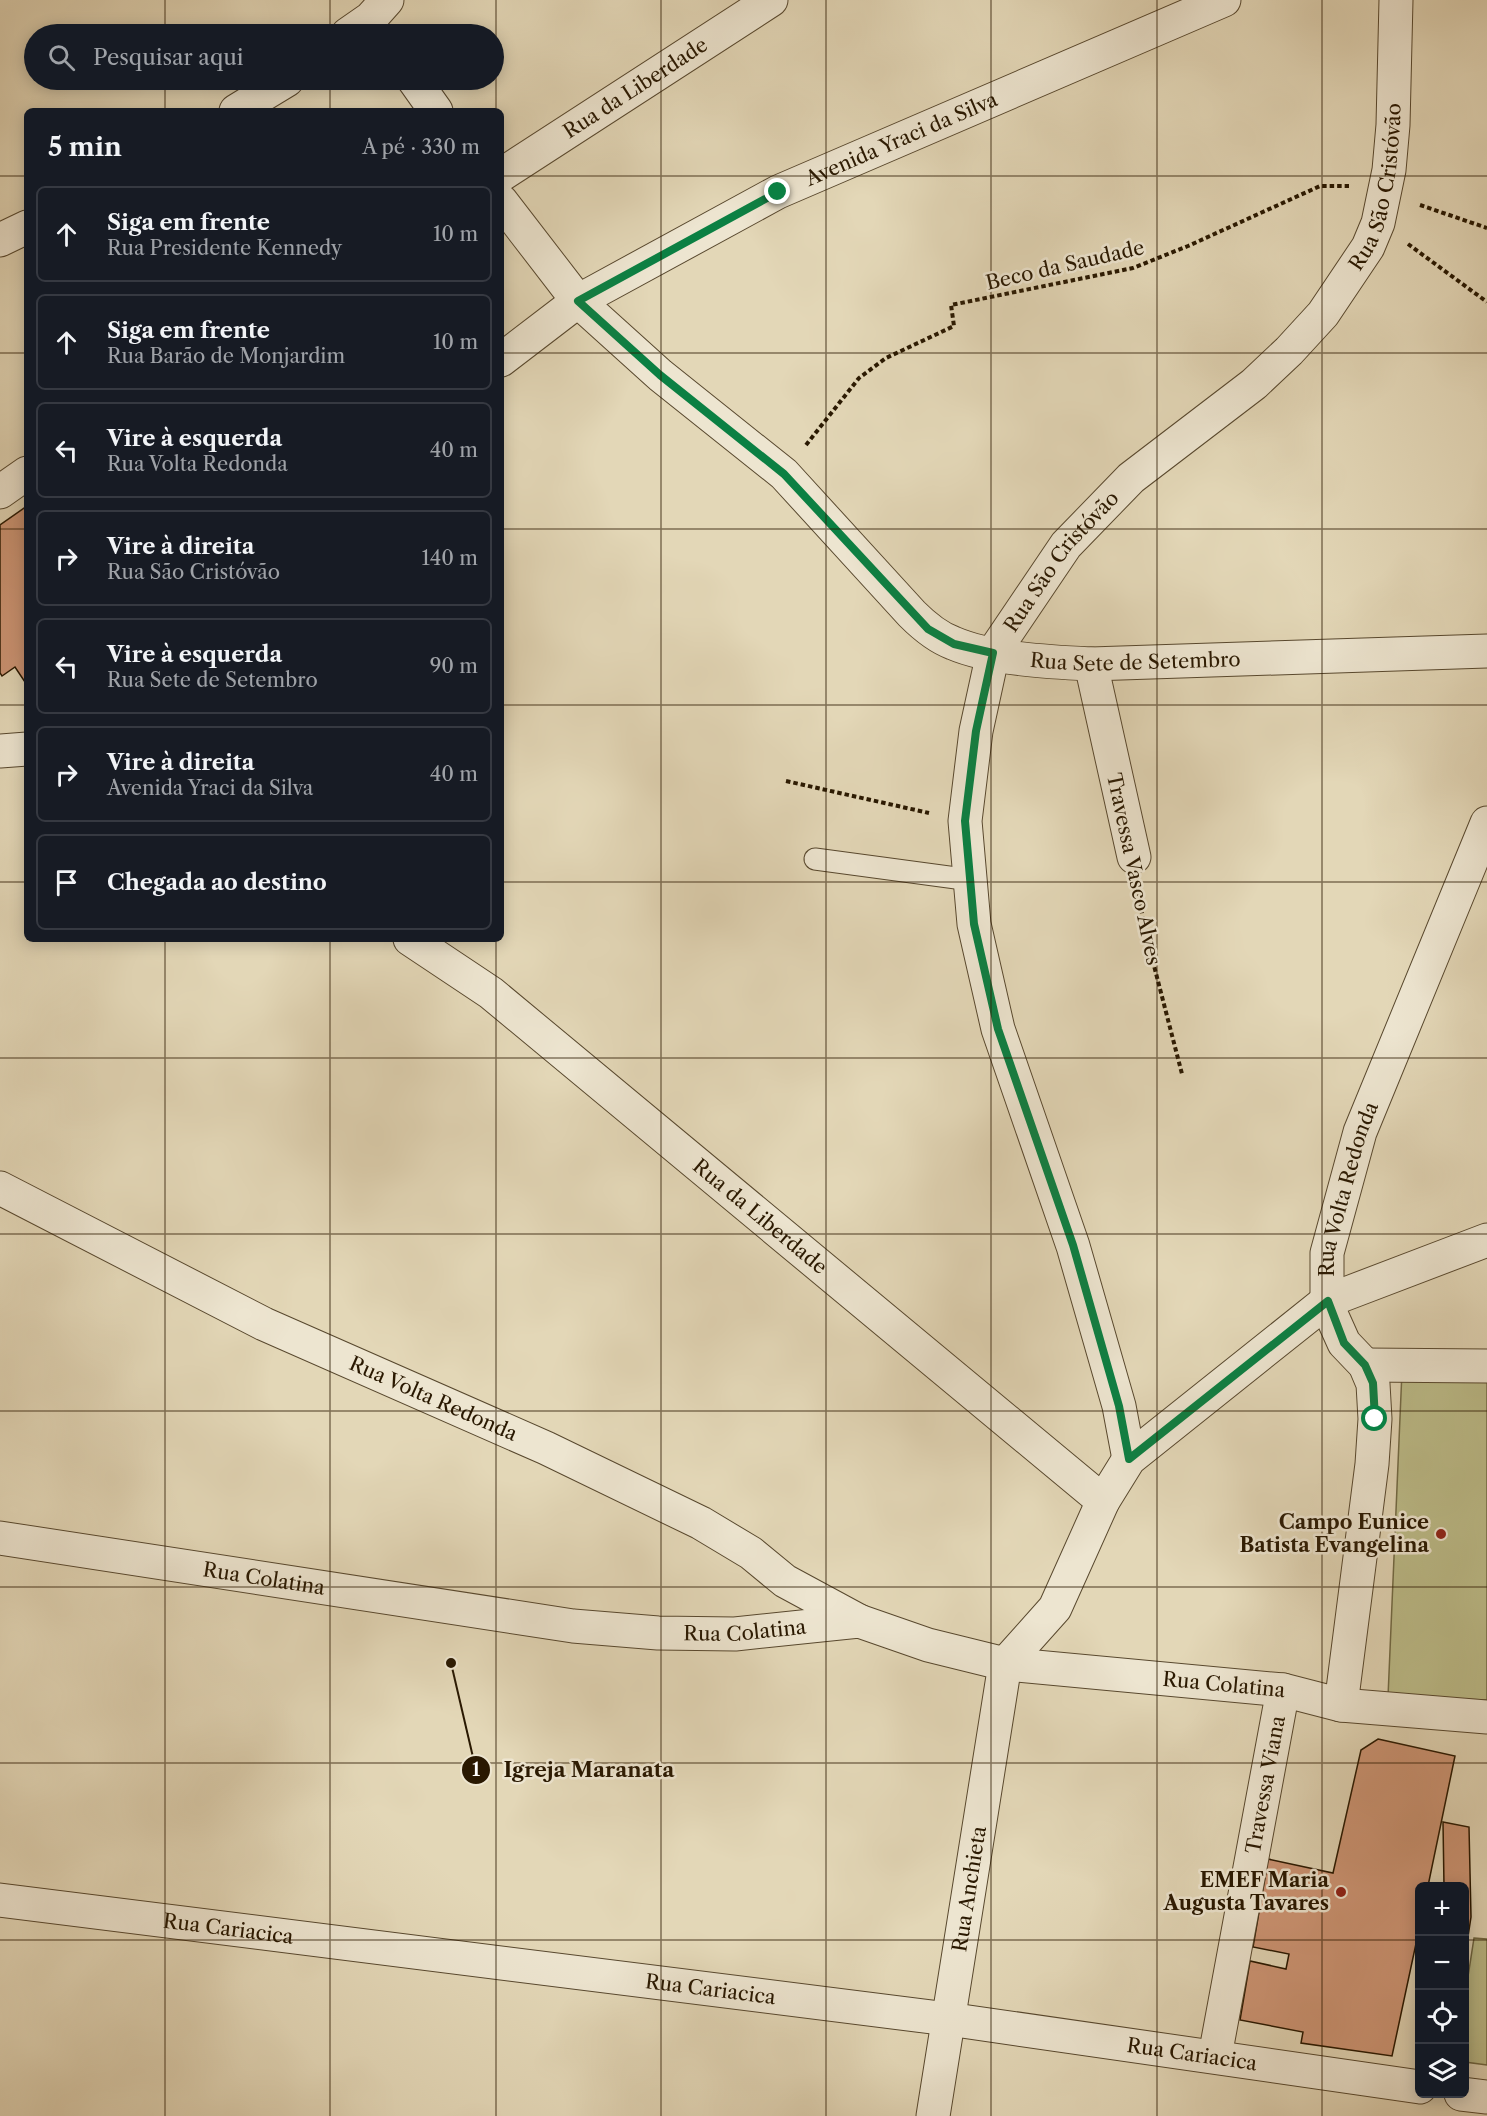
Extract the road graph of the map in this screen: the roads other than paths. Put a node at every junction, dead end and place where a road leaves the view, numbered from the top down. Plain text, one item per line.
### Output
1 (771, 0) edge
2 (1224, 0) edge
3 (1396, 0) edge
4 (271, 90) edge
5 (421, 90) edge
6 (241, 108) edge
7 (434, 108) edge
8 (504, 173) edge
9 (504, 205) edge
10 (24, 228) edge
11 (0, 240) edge
12 (578, 301) junction
13 (504, 358) edge
14 (24, 475) edge
15 (0, 492) edge
16 (1487, 651) edge
17 (993, 653) junction
18 (1091, 664) junction
19 (24, 750) edge
20 (0, 751) edge
21 (1487, 823) edge
22 (1134, 857) road end
23 (815, 859) dead end
24 (971, 880) junction
25 (414, 942) edge
26 (0, 1188) edge
27 (1487, 1240) edge
28 (1328, 1301) junction
29 (1365, 1365) junction
30 (1487, 1366) edge
31 (1129, 1459) junction
32 (1103, 1501) junction
33 (0, 1538) edge
34 (859, 1621) junction
35 (1005, 1664) junction
36 (1283, 1690) junction
37 (1341, 1705) junction
38 (1487, 1717) edge
39 (0, 1900) edge
40 (948, 2019) junction
41 (1215, 2056) junction
42 (1415, 2086) edge
43 (1469, 2095) edge
44 (1487, 2097) edge
45 (933, 2116) edge

1 - 8 street, Rua da Liberdade
2 - 12 street, Avenida Yraci da Silva
3 - 17 street, Rua São Cristóvão
4 - 6 street
5 - 7 street
9 - 12 street, Rua Sete de Setembro
10 - 11 street
12 - 13 street, Avenida Yraci da Silva
12 - 17 street, Rua Sete de Setembro
14 - 15 street
16 - 18 street, Rua Sete de Setembro
17 - 18 street, Rua Sete de Setembro
17 - 24 street, Rua São Cristóvão
18 - 22 street, Travessa Vasco Alves
19 - 20 street
21 - 28 street, Rua Volta Redonda
23 - 24 lane
24 - 31 street, Rua São Cristóvão
25 - 32 street, Rua da Liberdade
26 - 34 street, Rua Volta Redonda
27 - 28 street
28 - 29 street
28 - 31 street, Rua Volta Redonda
29 - 30 street
29 - 37 street
31 - 32 street, Rua Volta Redonda
32 - 35 street, Rua Volta Redonda
33 - 34 street, Rua Colatina
34 - 35 street, Rua Colatina
35 - 36 street, Rua Colatina
35 - 40 street, Rua Anchieta
36 - 37 street, Rua Colatina
36 - 41 street, Travessa Viana
37 - 38 street, Rua Colatina
39 - 40 street, Rua Cariacica
40 - 41 street, Rua Cariacica
40 - 45 street, Rua Anchieta
41 - 42 street, Rua Cariacica
43 - 44 street

